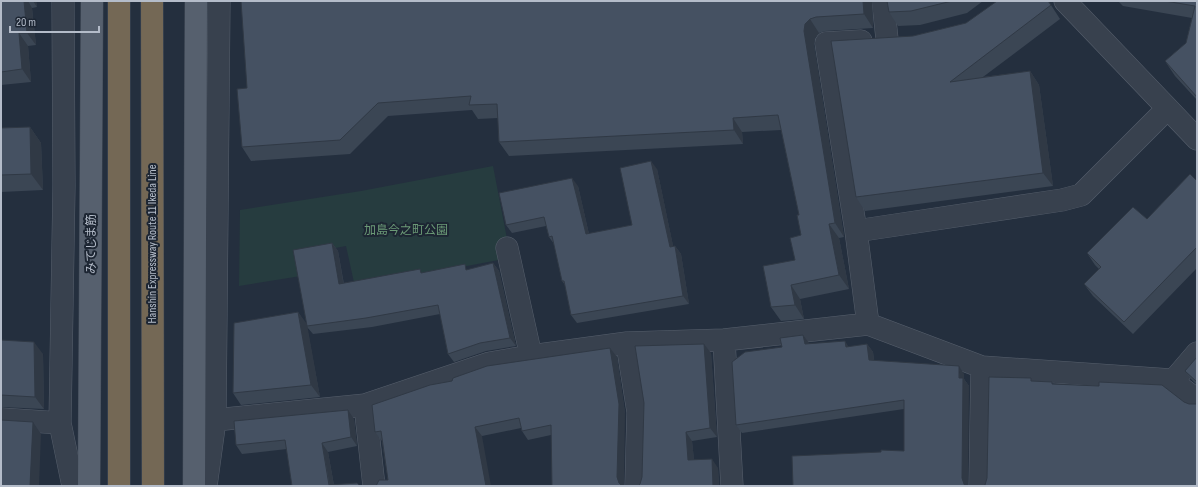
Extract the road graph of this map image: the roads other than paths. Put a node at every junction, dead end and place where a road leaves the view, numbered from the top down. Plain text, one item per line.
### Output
1 (63, 1) edge
2 (92, 1) edge
3 (119, 1) edge
4 (152, 1) edge
5 (196, 1) edge
6 (219, 1) edge
7 (882, 1) edge
8 (1065, 1) edge
9 (1167, 109) junction
10 (1197, 139) edge
11 (856, 231) junction
12 (507, 248) dead end
13 (868, 324) junction
14 (724, 340) junction
15 (627, 343) junction
16 (1197, 352) edge
17 (531, 356) junction
18 (982, 367) junction
19 (1173, 381) junction
20 (1197, 400) edge
21 (365, 405) junction
22 (1, 419) edge
23 (215, 420) junction
24 (60, 422) junction
25 (73, 486) edge
26 (89, 486) edge
27 (118, 486) edge
28 (153, 486) edge
29 (194, 486) edge
30 (206, 486) edge
31 (374, 486) edge
32 (636, 486) edge
33 (732, 486) edge
34 (980, 486) edge

1 - 24 street
2 - 26 main road, みてじま筋
3 - 27 highway
4 - 28 highway, Hanshin Expressway Route 11 Ikeda Line
5 - 29 main road
6 - 23 street
7 - 11 street
8 - 9 street
9 - 10 street
9 - 11 street
11 - 13 street
12 - 17 street
13 - 14 street
13 - 18 street
14 - 15 street
14 - 33 street
15 - 17 street
15 - 32 street
16 - 19 street
17 - 21 street
18 - 19 street
18 - 34 street
19 - 20 street
21 - 23 street
21 - 31 street
22 - 24 street
23 - 30 street
24 - 25 street

